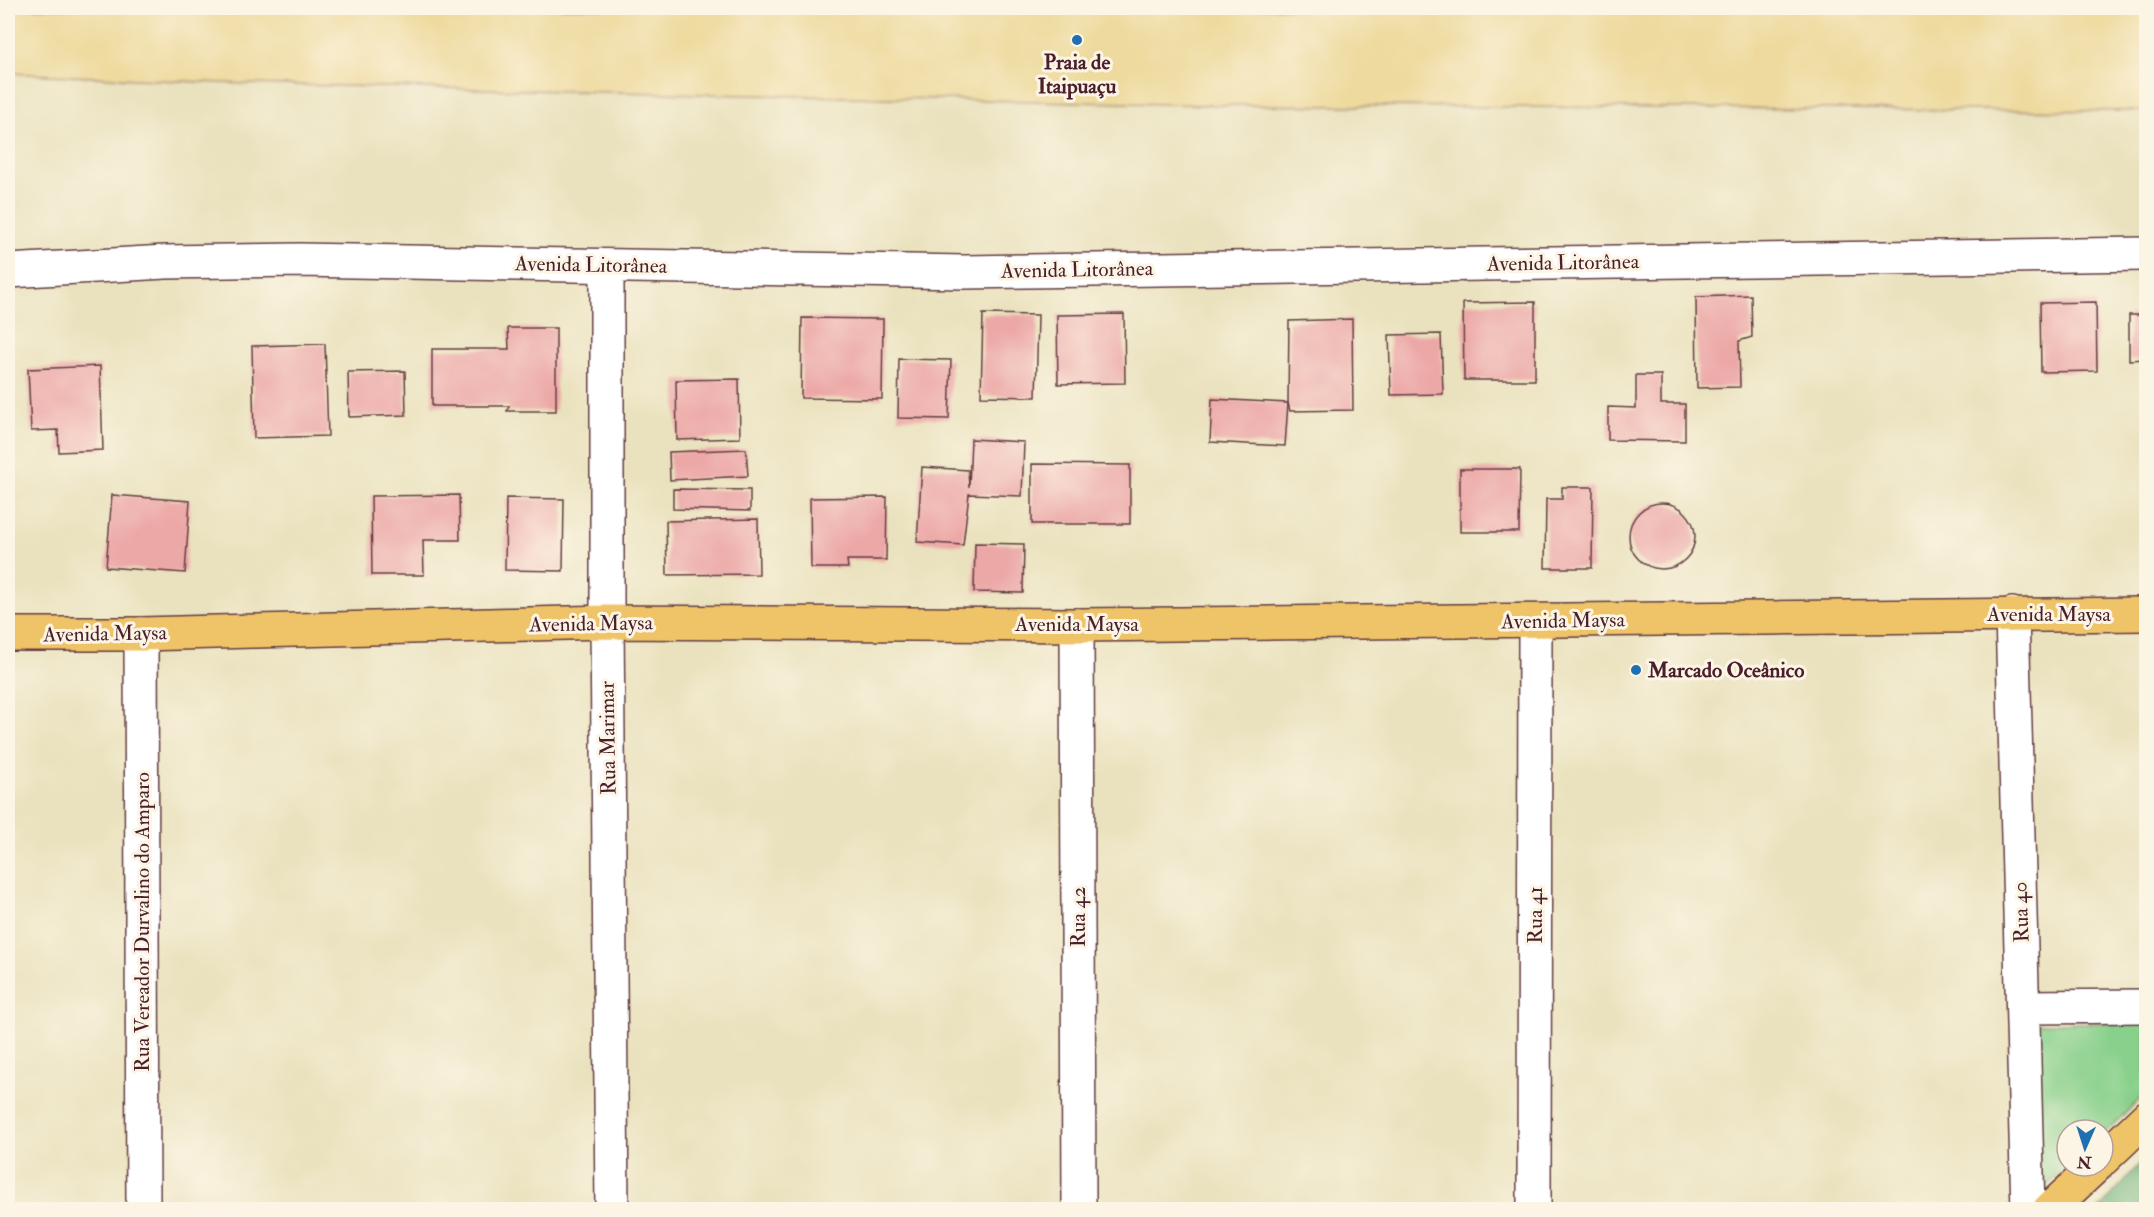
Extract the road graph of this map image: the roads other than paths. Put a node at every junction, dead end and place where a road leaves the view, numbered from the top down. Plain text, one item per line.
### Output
1 (2146, 254) edge
2 (607, 266) junction
3 (8, 271) edge
4 (2012, 614) junction
5 (2146, 614) edge
6 (1535, 621) junction
7 (607, 622) junction
8 (1077, 625) junction
9 (8, 634) edge
10 (141, 634) junction
11 (2146, 1006) edge
12 (2023, 1007) junction
13 (2146, 1118) edge
14 (2115, 1148) edge
15 (2083, 1178) edge
16 (143, 1209) edge
17 (612, 1209) edge
18 (1079, 1209) edge
19 (1534, 1209) edge
20 (2028, 1209) edge
21 (2049, 1209) edge

1 - 2 street, Avenida Litorânea
2 - 3 street, Avenida Litorânea
2 - 7 street, Rua Marimar
4 - 5 main road, Avenida Maysa
4 - 6 main road, Avenida Maysa
4 - 12 street, Rua 40
6 - 8 main road, Avenida Maysa
6 - 19 street, Rua 41
7 - 8 main road, Avenida Maysa
7 - 10 main road, Avenida Maysa
7 - 17 street, Rua Marimar
8 - 18 street, Rua 42
9 - 10 main road, Avenida Maysa
10 - 16 street, Rua Vereador Durvalino do Amparo
11 - 12 street
12 - 20 street, Rua 40
13 - 14 main road
15 - 21 main road

